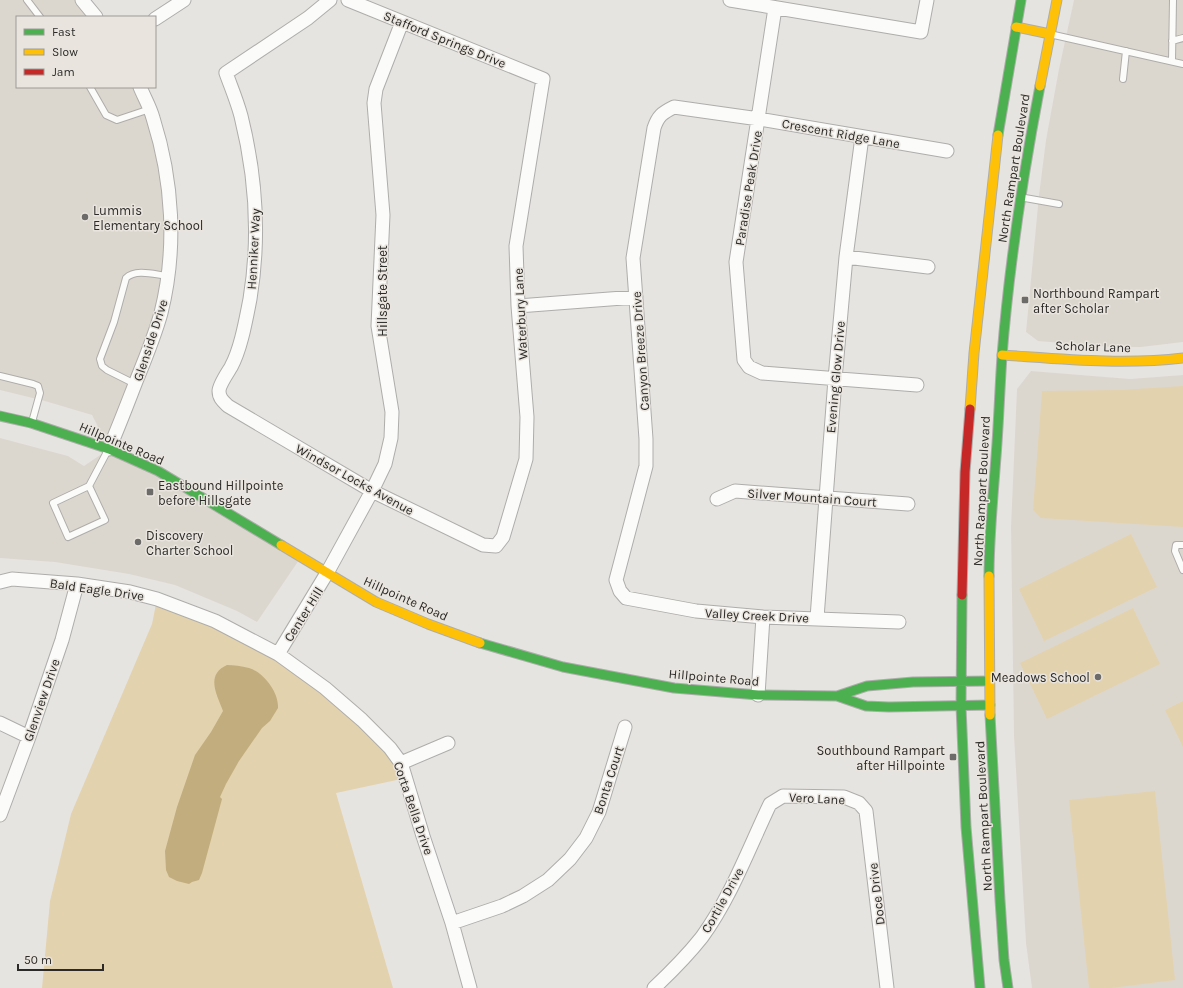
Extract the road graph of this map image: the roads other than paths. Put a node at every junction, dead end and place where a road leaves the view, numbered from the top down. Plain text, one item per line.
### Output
1 (27, 0) edge
2 (82, 0) edge
3 (184, 0) edge
4 (330, 0) edge
5 (348, 0) edge
6 (730, 0) edge
7 (927, 0) edge
8 (1021, 0) edge
9 (1057, 0) edge
10 (1173, 0) edge
11 (775, 8) junction
12 (39, 16) edge
13 (95, 16) edge
14 (156, 19) edge
15 (402, 22) junction
16 (1016, 28) junction
17 (1050, 34) junction
18 (1183, 38) edge
19 (1172, 41) junction
20 (1126, 51) junction
21 (1172, 61) junction
22 (1183, 64) edge
23 (543, 79) joint
24 (1123, 79) dead end
25 (91, 88) edge
26 (140, 88) edge
27 (150, 109) junction
28 (665, 112) joint
29 (759, 119) junction
30 (862, 137) junction
31 (947, 151) dead end
32 (1022, 198) junction
33 (1059, 204) dead end
34 (846, 257) junction
35 (928, 267) dead end
36 (168, 276) junction
37 (636, 297) junction
38 (980, 304) junction
39 (518, 306) junction
40 (986, 326) dead end
41 (993, 343) dead end
42 (1002, 355) junction
43 (1183, 358) edge
44 (0, 376) edge
45 (835, 378) junction
46 (136, 384) junction
47 (917, 385) dead end
48 (220, 398) joint
49 (0, 416) edge
50 (31, 423) junction
51 (109, 449) junction
52 (89, 486) junction
53 (372, 491) junction
54 (826, 498) junction
55 (717, 499) dead end
56 (908, 504) dead end
57 (1183, 545) edge
58 (496, 546) joint
59 (1183, 570) edge
60 (327, 573) junction
61 (0, 582) edge
62 (77, 584) junction
63 (620, 591) joint
64 (762, 617) junction
65 (817, 618) junction
66 (899, 622) dead end
67 (278, 654) junction
68 (989, 681) junction
69 (961, 682) junction
70 (758, 695) junction
71 (836, 696) junction
72 (990, 705) junction
73 (961, 706) junction
74 (0, 723) edge
75 (625, 727) dead end
76 (29, 737) junction
77 (448, 743) dead end
78 (401, 763) junction
79 (774, 800) joint
80 (859, 803) joint
81 (0, 815) edge
82 (452, 923) junction
83 (470, 988) edge
84 (654, 988) edge
85 (888, 988) edge
86 (980, 988) edge
87 (1008, 988) edge

1 - 12 lane
2 - 13 street
3 - 14 street
4 - 48 street, Henniker Way
5 - 15 street, Stafford Springs Drive
6 - 11 street
7 - 11 street
8 - 16 main road, North Rampart Boulevard
9 - 17 main road, North Rampart Boulevard
10 - 19 lane
11 - 29 street, Paradise Peak Drive
15 - 23 street, Stafford Springs Drive
15 - 53 street, Hillsgate Street
16 - 17 main road
16 - 38 main road, North Rampart Boulevard
17 - 20 lane
17 - 32 main road, North Rampart Boulevard
18 - 19 lane
19 - 21 lane
20 - 21 lane
20 - 24 lane
21 - 22 lane
23 - 39 street, Waterbury Lane
25 - 27 lane
26 - 27 street, Glenside Drive
27 - 36 street, Glenside Drive
28 - 29 street, Crescent Ridge Lane
28 - 37 street, Canyon Breeze Drive
29 - 30 street, Crescent Ridge Lane
29 - 45 street, Paradise Peak Drive
30 - 31 street, Crescent Ridge Lane
30 - 34 street, Evening Glow Drive
32 - 33 lane
32 - 42 main road, North Rampart Boulevard
34 - 35 street
34 - 45 street, Evening Glow Drive
36 - 46 street, Glenside Drive
36 - 46 lane
37 - 39 street
37 - 63 street, Canyon Breeze Drive
38 - 40 main road
38 - 69 main road, North Rampart Boulevard
39 - 58 street, Waterbury Lane
41 - 42 main road
42 - 43 main road, Scholar Lane
42 - 68 main road, North Rampart Boulevard
44 - 50 lane
45 - 47 street
45 - 54 street, Evening Glow Drive
46 - 51 street, Glenside Drive
48 - 53 street, Windsor Locks Avenue
49 - 50 main road, Hillpointe Road
50 - 51 main road, Hillpointe Road
51 - 52 lane
51 - 60 main road, Hillpointe Road
52 - 52 lane
53 - 58 street, Windsor Locks Avenue
53 - 60 street, Hillsgate Street
54 - 55 street, Silver Mountain Court
54 - 56 street, Silver Mountain Court
54 - 65 street, Evening Glow Drive
57 - 59 lane
60 - 67 street, Center Hill
60 - 70 main road, Hillpointe Road
61 - 62 street, Bald Eagle Drive
62 - 67 street, Bald Eagle Drive
62 - 76 street, Glenview Drive
63 - 64 street, Valley Creek Drive
64 - 65 street, Valley Creek Drive
64 - 70 street
65 - 66 street, Valley Creek Drive
67 - 78 street, Corta Bella Drive
68 - 69 main road, Hillpointe Road
68 - 72 main road, North Rampart Boulevard
69 - 71 main road, Hillpointe Road
69 - 73 main road, North Rampart Boulevard
70 - 71 main road, Hillpointe Road
71 - 73 main road, Hillpointe Road
72 - 73 main road, Hillpointe Road
72 - 87 main road, North Rampart Boulevard
73 - 86 main road, North Rampart Boulevard
74 - 76 street
75 - 82 street, Bonta Court
76 - 81 street, Glenview Drive
77 - 78 street
78 - 82 street, Corta Bella Drive
79 - 80 street, Vero Lane
79 - 84 street, Cortile Drive
80 - 85 street, Doce Drive
82 - 83 street, Corta Bella Drive

